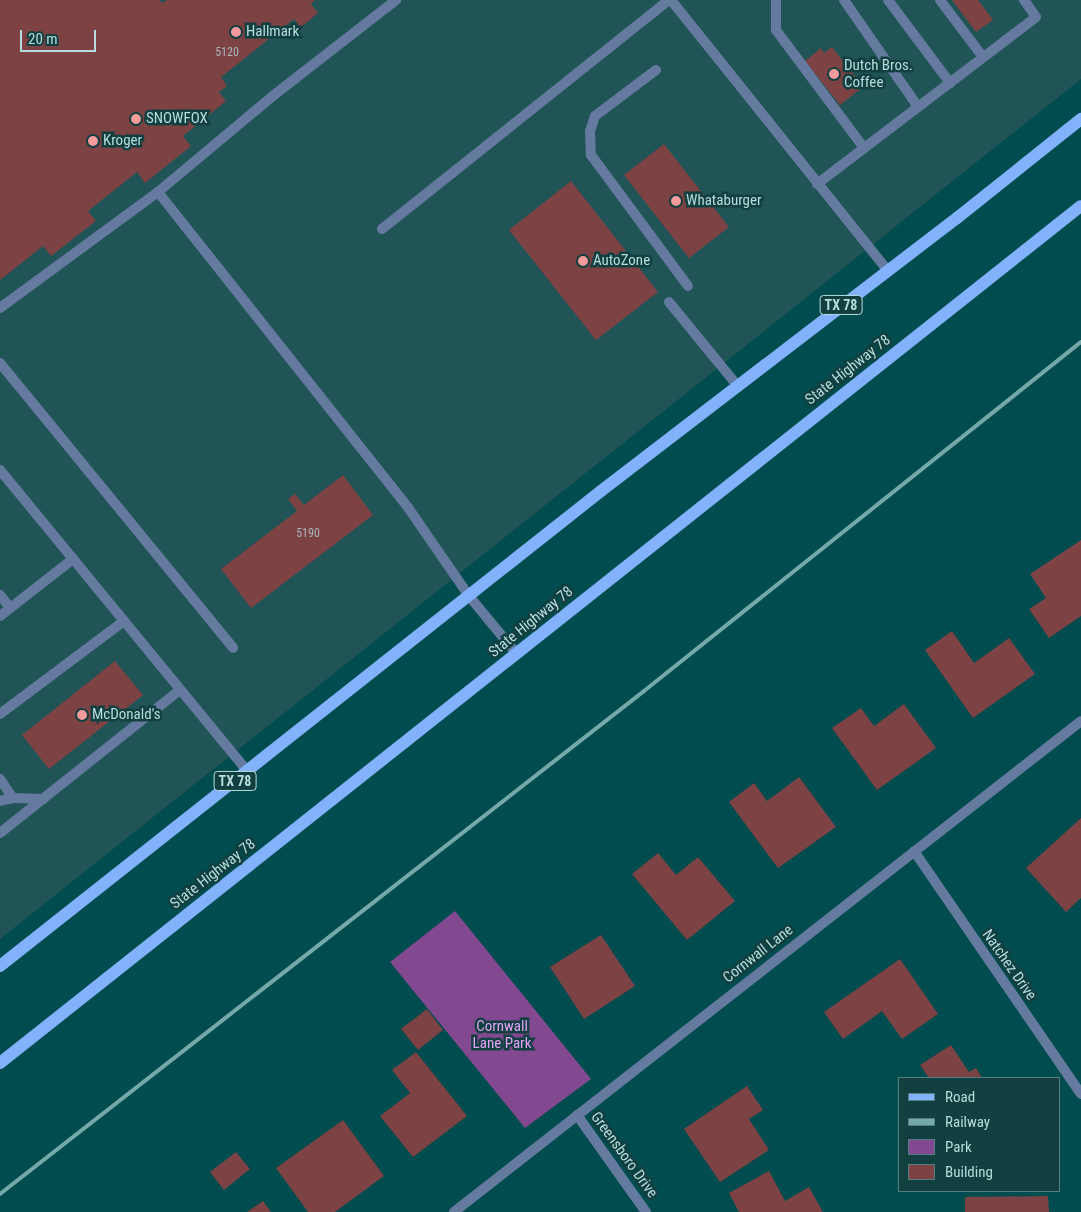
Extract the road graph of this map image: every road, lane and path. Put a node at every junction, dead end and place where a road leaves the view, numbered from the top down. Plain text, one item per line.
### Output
1 (396, 0) edge
2 (670, 0) edge
3 (776, 0) edge
4 (844, 0) edge
5 (888, 0) edge
6 (940, 0) edge
7 (1024, 0) edge
8 (983, 57) junction
9 (656, 70) dead end
10 (950, 83) junction
11 (918, 107) junction
12 (1081, 119) edge
13 (864, 148) junction
14 (817, 184) junction
15 (158, 192) junction
16 (1081, 206) edge
17 (382, 229) dead end
18 (887, 270) junction
19 (688, 286) dead end
20 (669, 302) dead end
21 (0, 308) edge
22 (0, 363) edge
23 (737, 385) junction
24 (0, 470) edge
25 (73, 559) junction
26 (0, 595) edge
27 (469, 596) junction
28 (10, 608) junction
29 (0, 616) edge
30 (124, 621) junction
31 (233, 648) dead end
32 (517, 654) junction
33 (180, 690) junction
34 (0, 714) edge
35 (1081, 721) edge
36 (247, 771) junction
37 (0, 779) edge
38 (13, 798) junction
39 (43, 799) junction
40 (0, 801) edge
41 (0, 832) edge
42 (914, 851) junction
43 (0, 966) edge
44 (0, 1063) edge
45 (1081, 1094) edge
46 (577, 1115) junction
47 (454, 1212) edge
48 (646, 1212) edge

1 - 15 street
2 - 14 street
2 - 17 street
3 - 13 street
4 - 11 street
5 - 10 street
6 - 8 street
7 - 8 street
8 - 10 street
9 - 19 street
10 - 11 street
11 - 13 street
12 - 18 main road, TX 78
13 - 14 street
14 - 18 street
15 - 21 street
15 - 27 street
16 - 32 main road, State Highway 78
18 - 23 main road, TX 78
20 - 23 street
22 - 31 street
23 - 27 main road, TX 78
24 - 25 street
25 - 28 street
25 - 30 street
26 - 28 street
27 - 32 street
27 - 36 main road, TX 78
28 - 29 street
30 - 33 street
30 - 34 street
32 - 44 main road, State Highway 78
33 - 36 street
33 - 39 street
35 - 42 street, Cornwall Lane
36 - 43 main road, TX 78
37 - 38 street
38 - 39 street
38 - 40 street
39 - 41 street
42 - 45 street, Natchez Drive
42 - 46 street, Cornwall Lane
46 - 47 street, Cornwall Lane
46 - 48 street, Greensboro Drive

